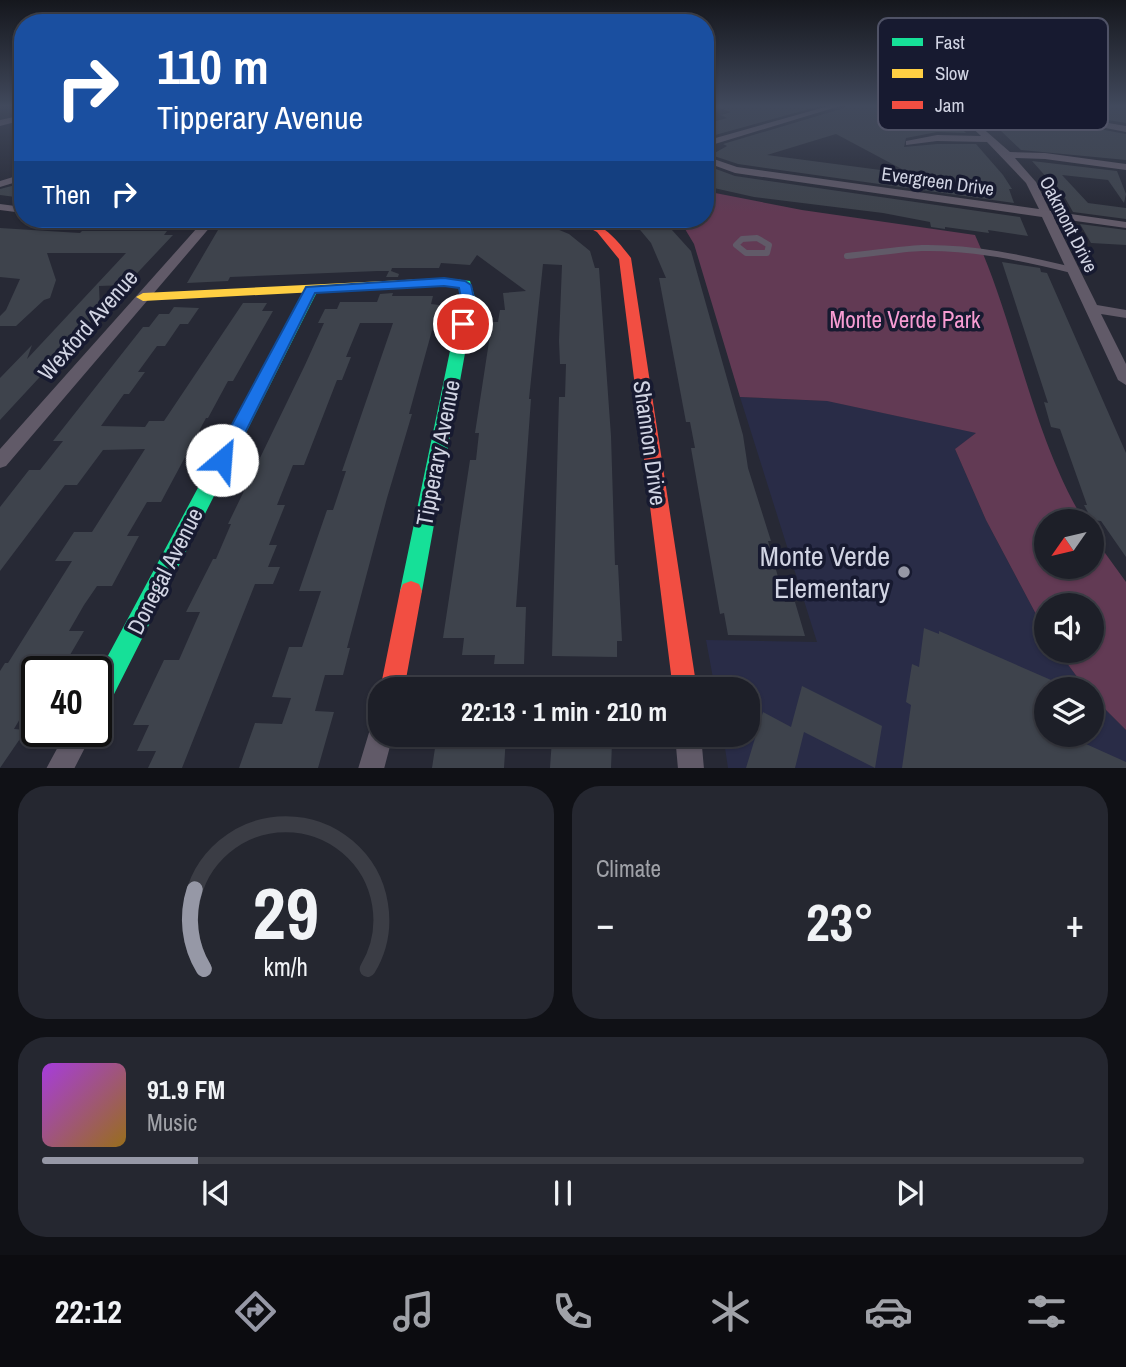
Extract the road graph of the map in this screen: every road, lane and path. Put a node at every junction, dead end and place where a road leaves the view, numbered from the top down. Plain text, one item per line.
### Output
1 (921, 141) edge
2 (991, 141) edge
3 (909, 143) dead end
4 (1007, 155) junction
5 (714, 162) edge
6 (1126, 167) edge
7 (1046, 214) junction
8 (1126, 225) edge
9 (203, 228) edge
10 (597, 228) edge
11 (757, 238) joint
12 (847, 256) dead end
13 (1072, 270) junction
14 (311, 290) junction
15 (144, 297) junction
16 (1093, 308) junction
17 (1126, 314) edge
18 (1126, 380) edge
19 (0, 461) edge
20 (112, 672) edge
21 (395, 677) edge
22 (683, 677) edge
23 (71, 747) edge
24 (377, 747) edge
25 (689, 747) edge
26 (59, 768) edge
27 (371, 768) edge
28 (691, 768) edge

1 - 3 street
2 - 4 street, Oakmont Drive
4 - 6 street
4 - 7 street, Oakmont Drive
5 - 7 street, Evergreen Drive
7 - 8 street, Evergreen Drive
7 - 13 street, Oakmont Drive
9 - 15 street, Wexford Avenue
10 - 22 street, Shannon Drive
11 - 11 lane
12 - 13 lane
13 - 16 street, Oakmont Drive
14 - 15 street, Tipperary Avenue
14 - 20 street, Donegal Avenue
14 - 21 street, Tipperary Avenue
15 - 19 street, Wexford Avenue
16 - 17 street
16 - 18 street, Oakmont Drive
23 - 26 street
24 - 27 street
25 - 28 street

